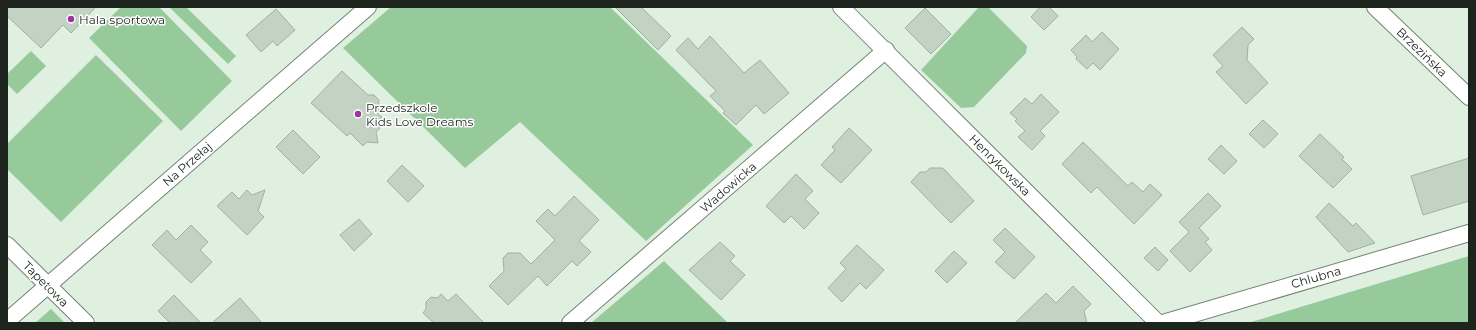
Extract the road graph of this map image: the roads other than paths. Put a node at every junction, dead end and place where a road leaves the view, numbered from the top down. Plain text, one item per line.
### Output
1 (368, 7) edge
2 (841, 7) edge
3 (1375, 7) edge
4 (886, 50) junction
5 (1469, 97) edge
6 (1469, 233) edge
7 (7, 245) edge
8 (47, 286) junction
9 (7, 321) edge
10 (86, 323) edge
11 (570, 323) edge
12 (1158, 323) edge
13 (1162, 323) edge

1 - 8 street, Na Przełaj
2 - 4 street, Henrykowska
3 - 5 street, Brzezińska
4 - 11 street, Wadowicka
4 - 12 street, Henrykowska
6 - 13 street, Chlubna
7 - 8 street, Tapetowa
8 - 9 street, Na Przełaj
8 - 10 street, Tapetowa

